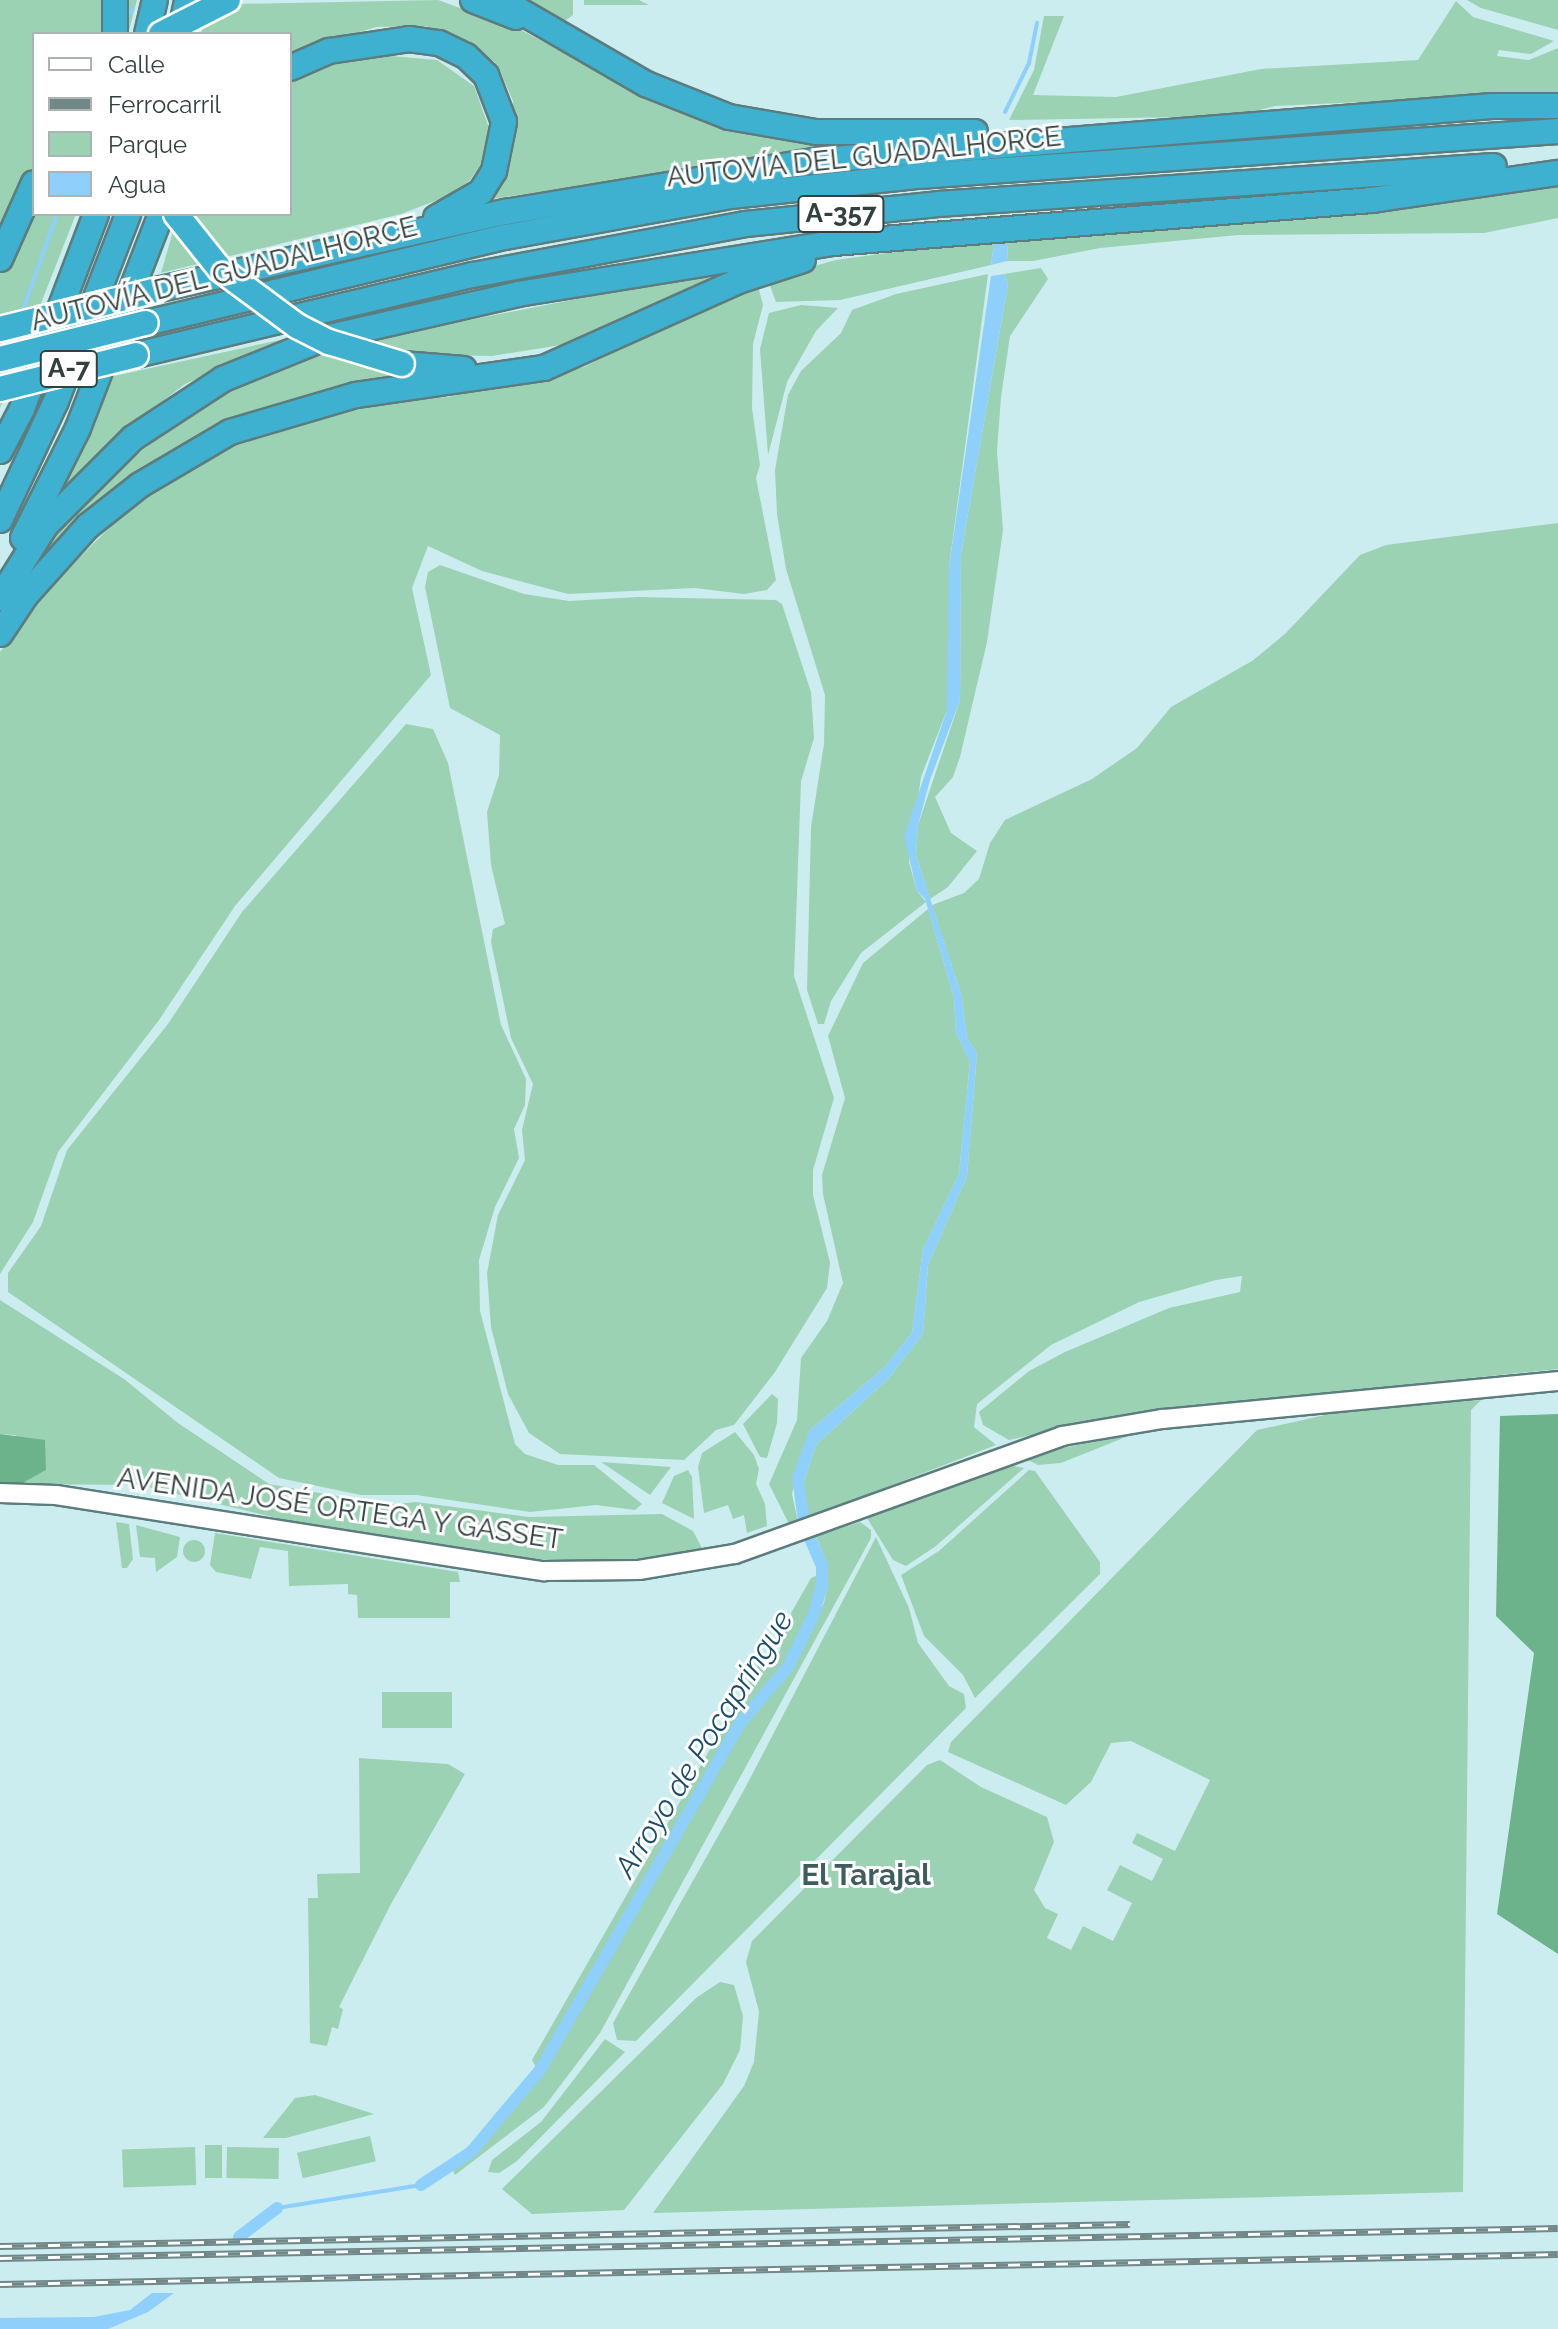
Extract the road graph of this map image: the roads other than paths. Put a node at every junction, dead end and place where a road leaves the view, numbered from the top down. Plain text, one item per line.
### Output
1 (115, 0) edge
2 (155, 0) edge
3 (187, 0) edge
4 (228, 0) edge
5 (473, 0) edge
6 (501, 0) edge
7 (115, 32) edge
8 (147, 32) edge
9 (165, 32) edge
10 (180, 32) edge
11 (559, 34) junction
12 (292, 67) edge
13 (1558, 106) edge
14 (1185, 129) junction
15 (1558, 131) edge
16 (1558, 161) edge
17 (1558, 173) edge
18 (32, 187) edge
19 (95, 216) edge
20 (127, 216) edge
21 (160, 216) edge
22 (178, 216) edge
23 (397, 234) junction
24 (884, 241) junction
25 (0, 259) edge
26 (0, 329) edge
27 (568, 358) junction
28 (0, 359) edge
29 (0, 389) edge
30 (0, 451) edge
31 (0, 520) edge
32 (0, 578) edge
33 (0, 598) edge
34 (0, 634) edge
35 (1558, 1381) edge
36 (0, 1493) edge

1 - 7 highway
2 - 8 highway
3 - 10 highway
4 - 9 highway, bridge
5 - 11 highway
6 - 11 highway
11 - 14 highway
12 - 23 highway
13 - 14 highway
14 - 23 highway
15 - 28 highway, AUTOVÍA DEL GUADALHORCE / A-357, bridge
16 - 29 highway, AUTOVÍA DEL GUADALHORCE / A-357, bridge
17 - 24 highway
18 - 25 highway
19 - 30 highway, A-7
20 - 31 highway, A-7
21 - 32 highway
22 - 27 highway, bridge
23 - 26 highway, bridge
24 - 27 highway
24 - 33 highway
27 - 34 highway
35 - 36 main road, AVENIDA JOSÉ ORTEGA Y GASSET

